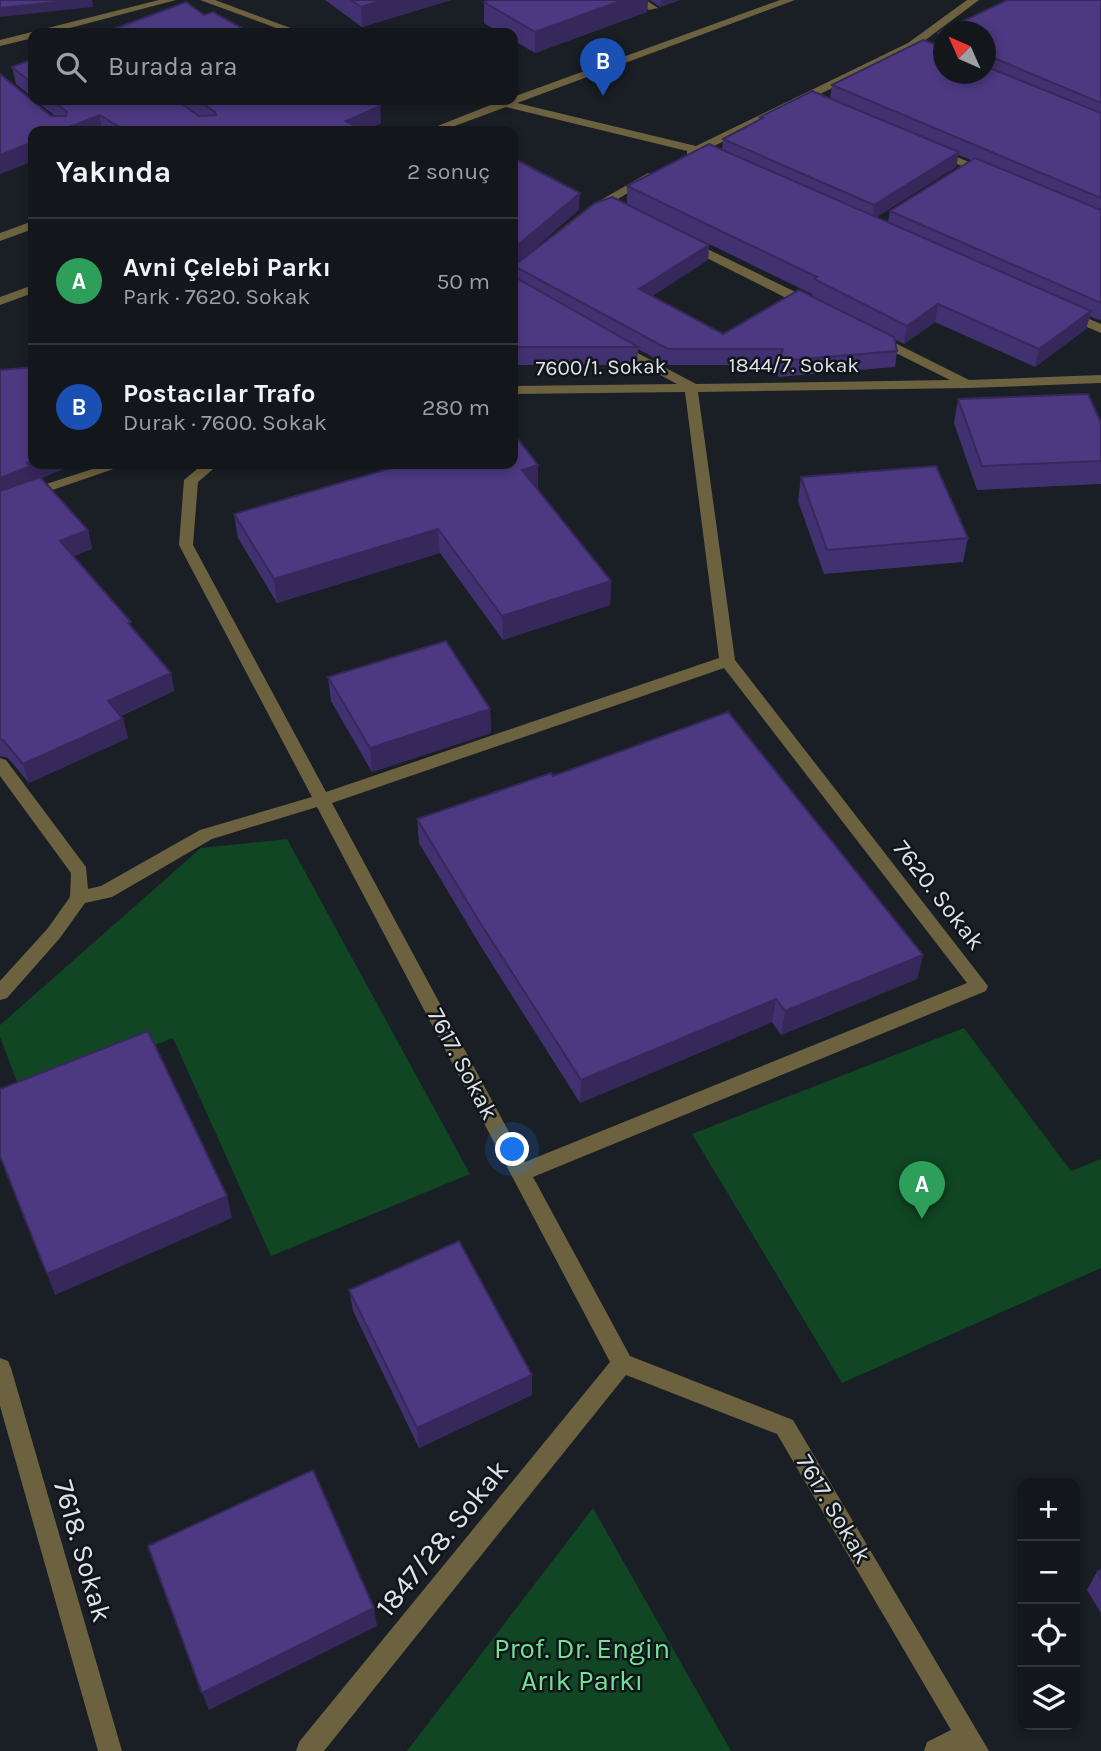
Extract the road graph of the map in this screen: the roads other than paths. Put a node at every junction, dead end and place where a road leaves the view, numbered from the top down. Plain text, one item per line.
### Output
1 (103, 0) edge
2 (171, 0) edge
3 (205, 0) edge
4 (639, 0) edge
5 (790, 0) edge
6 (974, 0) edge
7 (653, 8) dead end
8 (112, 15) junction
9 (68, 28) edge
10 (285, 28) edge
11 (28, 36) edge
12 (0, 43) edge
13 (806, 97) junction
14 (518, 99) edge
15 (819, 102) edge
16 (500, 105) edge
17 (507, 105) edge
18 (444, 126) edge
19 (921, 145) edge
20 (697, 150) junction
21 (735, 166) edge
22 (998, 177) edge
23 (583, 216) edge
24 (28, 227) edge
25 (0, 237) edge
26 (677, 238) edge
27 (28, 291) edge
28 (0, 301) edge
29 (1050, 306) edge
30 (823, 311) edge
31 (859, 329) edge
32 (1101, 329) edge
33 (608, 341) edge
34 (1101, 379) edge
35 (968, 384) junction
36 (691, 387) junction
37 (518, 390) edge
38 (106, 469) edge
39 (205, 469) edge
40 (0, 504) edge
41 (727, 661) junction
42 (0, 764) edge
43 (322, 800) junction
44 (79, 898) junction
45 (0, 993) edge
46 (521, 1173) junction
47 (622, 1363) junction
48 (0, 1368) edge
49 (972, 1743) edge
50 (110, 1751) edge
51 (308, 1751) edge
52 (936, 1751) edge

1 - 8 street
2 - 8 street
3 - 10 street
4 - 7 street
5 - 14 street
6 - 13 street
8 - 9 street
11 - 12 street
13 - 15 street
13 - 20 street
16 - 18 street
17 - 20 street
19 - 22 street
20 - 21 street
20 - 23 street
24 - 25 street
26 - 30 street
27 - 28 street
29 - 32 street
31 - 35 street
33 - 36 street, 1844/7. Sokak
34 - 35 street, 1844/7. Sokak
35 - 36 street, 1844/7. Sokak
36 - 37 street, 7600/1. Sokak
36 - 41 street
38 - 40 street
39 - 43 street, 7617. Sokak
41 - 43 street
41 - 46 street, 7620. Sokak
42 - 44 street
43 - 44 street
43 - 46 street, 7617. Sokak
44 - 45 street
46 - 47 street, 7617. Sokak
47 - 49 street, 7617. Sokak
47 - 51 street, 1847/28. Sokak
48 - 50 street, 7618. Sokak
49 - 52 street

